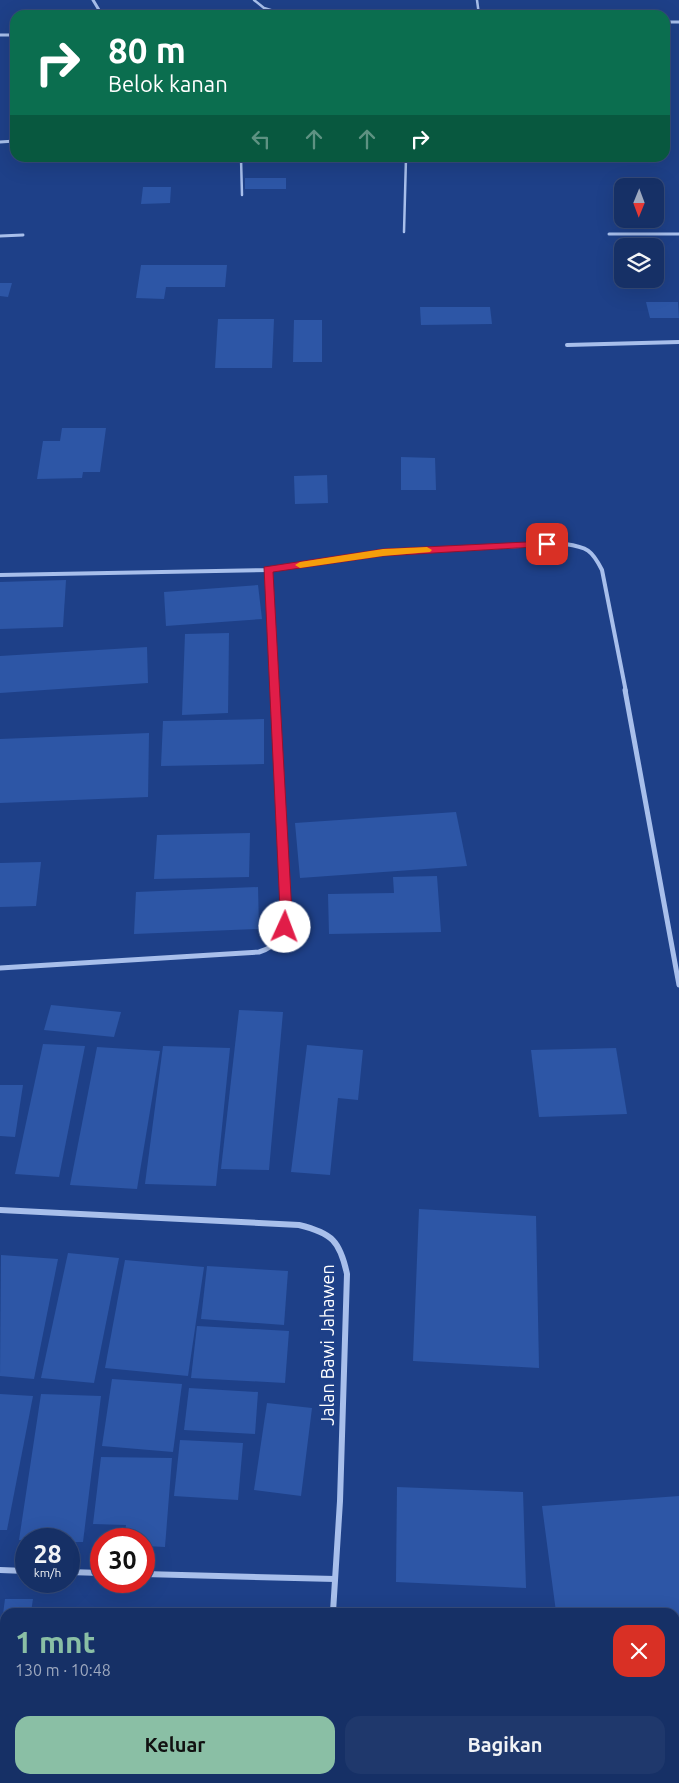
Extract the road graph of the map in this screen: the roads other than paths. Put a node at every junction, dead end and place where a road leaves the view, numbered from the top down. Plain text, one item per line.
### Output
1 (254, 0) edge
2 (271, 10) edge
3 (241, 162) edge
4 (406, 162) edge
5 (242, 194) dead end
6 (404, 232) dead end
7 (609, 234) dead end
8 (679, 234) edge
9 (23, 235) dead end
10 (0, 236) edge
11 (679, 342) edge
12 (567, 345) dead end
13 (268, 570) junction
14 (0, 575) edge
15 (0, 968) edge
16 (679, 986) edge
17 (0, 1210) edge
18 (0, 1570) edge
19 (15, 1571) edge
20 (155, 1574) edge
21 (335, 1579) junction
22 (333, 1608) edge

1 - 2 lane
3 - 5 lane
4 - 6 lane
7 - 8 street
9 - 10 street
11 - 12 street
13 - 14 street
13 - 15 street
13 - 16 street
17 - 21 street, Jalan Bawi Jahawen
18 - 19 street
20 - 21 street
21 - 22 street, Jalan Bawi Jahawen

